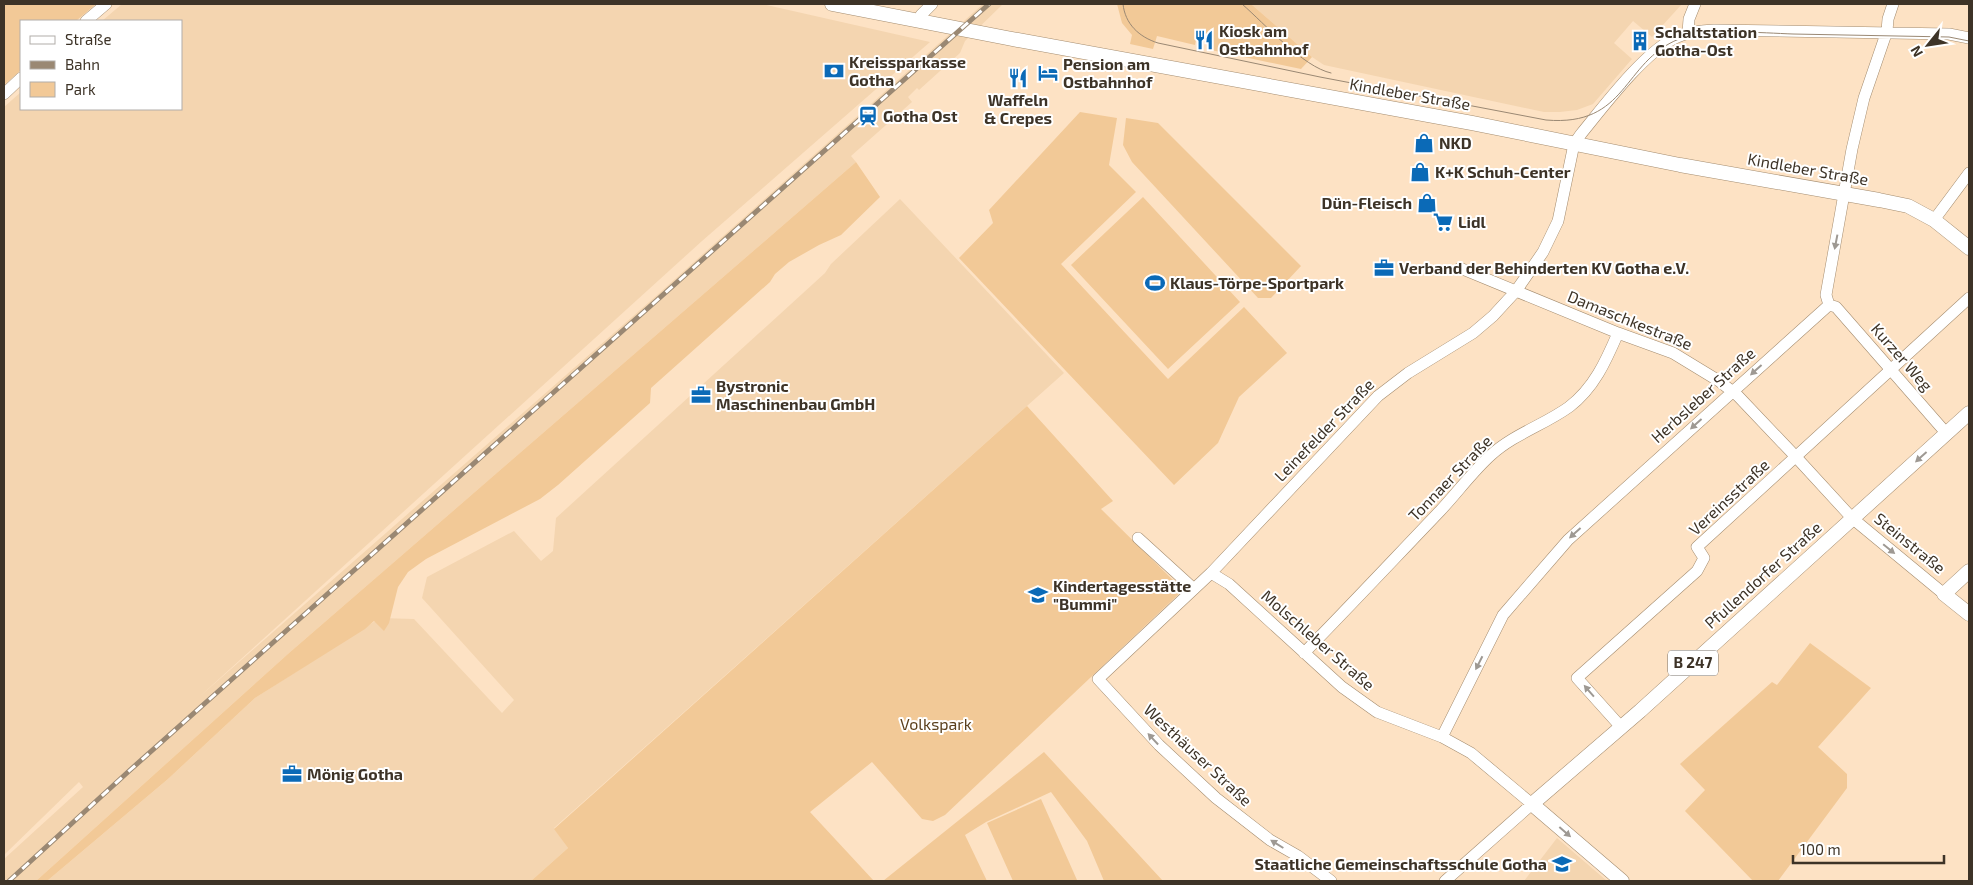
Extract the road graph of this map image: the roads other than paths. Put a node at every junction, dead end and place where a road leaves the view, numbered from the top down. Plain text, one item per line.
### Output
1 (106, 4) edge
2 (832, 4) edge
3 (932, 4) edge
4 (1695, 4) edge
5 (1893, 4) edge
6 (922, 15) dead end
7 (87, 20) edge
8 (1688, 33) junction
9 (1886, 33) junction
10 (1969, 38) edge
11 (20, 79) edge
12 (4, 94) edge
13 (1574, 144) junction
14 (1969, 173) edge
15 (1845, 194) junction
16 (1934, 220) junction
17 (1969, 248) edge
18 (1460, 268) dead end
19 (1516, 291) junction
20 (1969, 298) edge
21 (1829, 305) junction
22 (1618, 333) junction
23 (1891, 369) junction
24 (1732, 391) junction
25 (1969, 413) edge
26 (1946, 434) junction
27 (1796, 457) junction
28 (1852, 518) junction
29 (1138, 538) dead end
30 (1969, 571) edge
31 (1211, 573) junction
32 (1194, 589) junction
33 (1944, 594) junction
34 (1969, 614) edge
35 (1304, 653) junction
36 (1098, 679) joint
37 (1621, 727) junction
38 (1442, 738) junction
39 (1532, 804) junction
40 (1331, 881) edge
41 (1445, 881) edge
42 (1622, 881) edge

1 - 7 street
2 - 13 main road, Kindleber Straße
3 - 6 street
4 - 8 street
5 - 9 street
8 - 9 street
8 - 13 street
9 - 10 street
9 - 15 street
11 - 12 street
13 - 15 main road, Kindleber Straße
13 - 19 street, Leinefelder Straße
14 - 16 street
15 - 16 main road, Kindleber Straße
15 -> 21 street
16 - 17 main road, Kindleber Straße
18 - 19 street, Damaschkestraße
19 - 22 street, Damaschkestraße
19 - 31 street, Leinefelder Straße
20 - 23 street, Vereinsstraße
21 - 23 street, Kurzer Weg
21 -> 24 street, Herbsleber Straße
22 - 24 street, Damaschkestraße
22 - 35 street, Tonnaer Straße
23 - 26 street, Kurzer Weg
23 - 27 street, Vereinsstraße
24 - 27 street, Damaschkestraße
24 -> 38 street, Herbsleber Straße
25 - 26 main road, Pfullendorfer Straße / B 247
26 -> 28 main road, Pfullendorfer Straße / B 247
27 - 28 street, Damaschkestraße
37 -> 27 street, Vereinsstraße
28 -> 33 street, Steinstraße
28 - 37 main road, Pfullendorfer Straße / B 247
29 - 32 street
30 - 33 main road
31 - 32 street, Leinefelder Straße
31 - 35 street, Molschleber Straße
32 - 36 street, Leinefelder Straße
33 - 34 main road, Steinstraße
35 - 38 street, Molschleber Straße
40 -> 36 street, Westhäuser Straße
37 - 39 main road, Pfullendorfer Straße / B 247
38 - 39 street, Molschleber Straße
39 - 41 street, Pfullendorfer Straße
39 -> 42 main road

